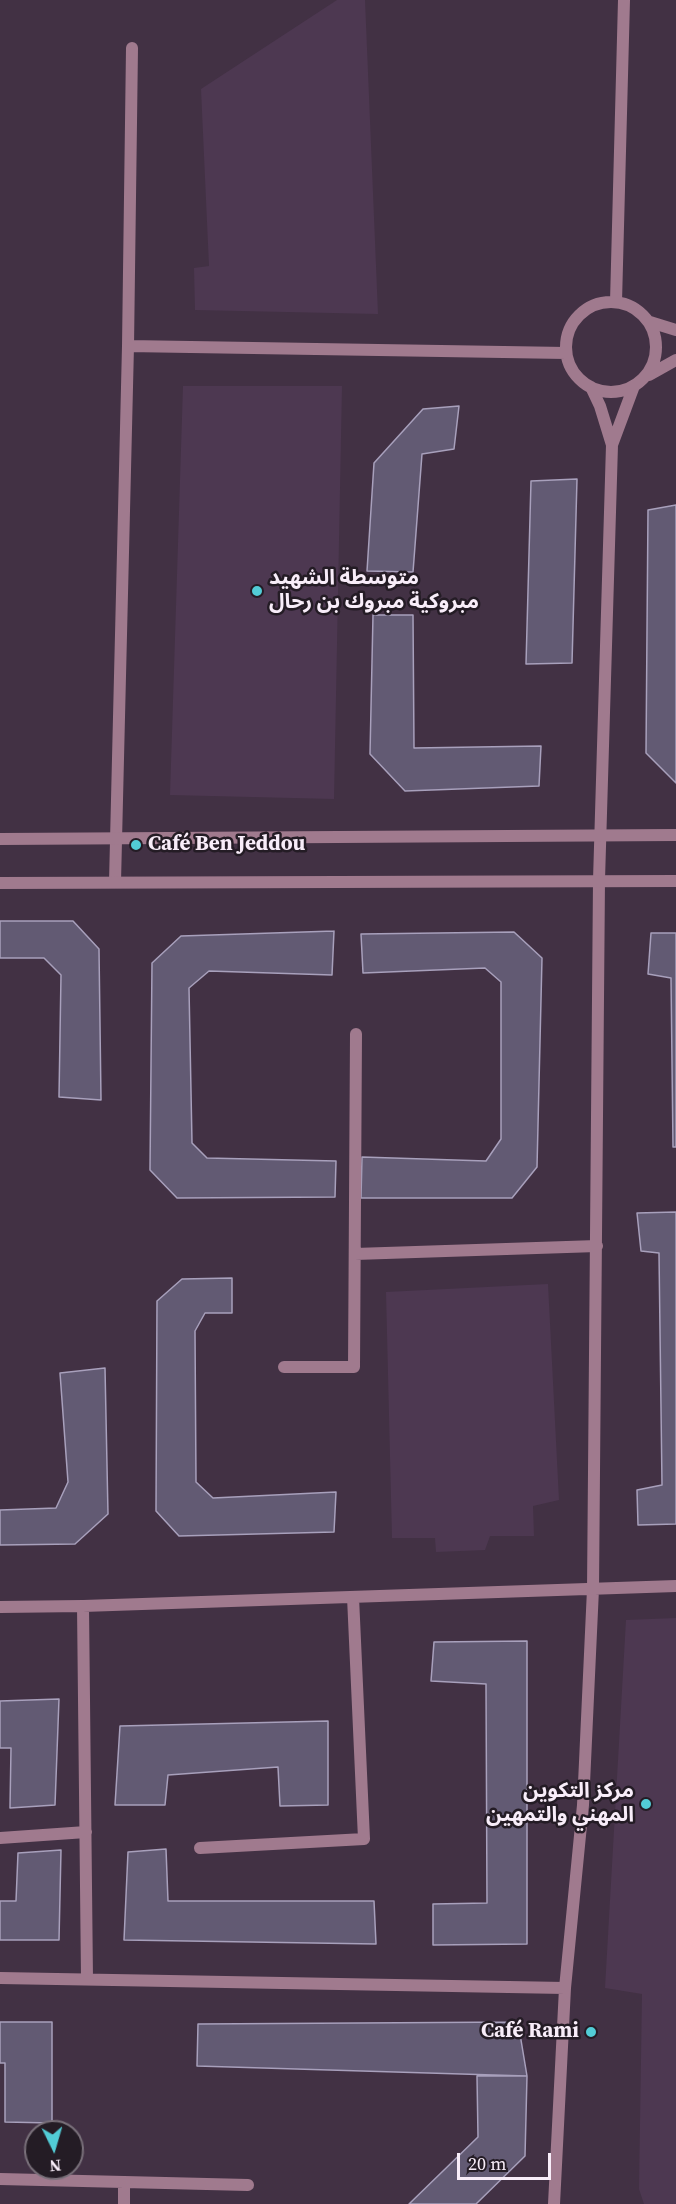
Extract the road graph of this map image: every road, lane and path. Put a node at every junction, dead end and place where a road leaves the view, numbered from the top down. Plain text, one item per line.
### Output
1 (624, 0) edge
2 (132, 48) dead end
3 (616, 302) junction
4 (650, 322) junction
5 (676, 330) edge
6 (128, 346) junction
7 (566, 353) junction
8 (676, 360) edge
9 (645, 377) junction
10 (634, 386) junction
11 (591, 387) junction
12 (612, 445) junction
13 (676, 835) edge
14 (602, 836) junction
15 (0, 839) edge
16 (115, 839) junction
17 (599, 880) junction
18 (676, 881) edge
19 (115, 882) junction
20 (0, 883) edge
21 (356, 1034) dead end
22 (597, 1246) junction
23 (355, 1254) junction
24 (284, 1367) dead end
25 (676, 1586) edge
26 (593, 1589) junction
27 (353, 1597) junction
28 (83, 1606) junction
29 (0, 1607) edge
30 (86, 1832) junction
31 (0, 1838) edge
32 (200, 1848) dead end
33 (0, 1978) edge
34 (87, 1979) junction
35 (565, 1988) junction
36 (0, 2179) edge
37 (124, 2182) junction
38 (248, 2185) dead end
39 (124, 2204) edge
40 (554, 2204) edge

1 - 3 street
2 - 6 street
3 - 4 street
3 - 7 street
4 - 5 street
4 - 9 street
6 - 7 street
6 - 16 street
7 - 11 street
8 - 9 street
9 - 10 street
10 - 11 street
10 - 12 street
11 - 12 street
12 - 14 street
13 - 14 street
14 - 16 street
14 - 17 street
15 - 16 street
16 - 19 street
17 - 18 street
17 - 19 street
17 - 22 street
19 - 20 street
21 - 23 street
22 - 23 street
22 - 26 street
23 - 24 street
25 - 26 street
26 - 27 street
26 - 35 street
27 - 28 street
27 - 32 street
28 - 29 street
28 - 30 street
30 - 31 street
30 - 34 street
33 - 34 street
34 - 35 street
35 - 40 street
36 - 37 street
37 - 38 street
37 - 39 street

